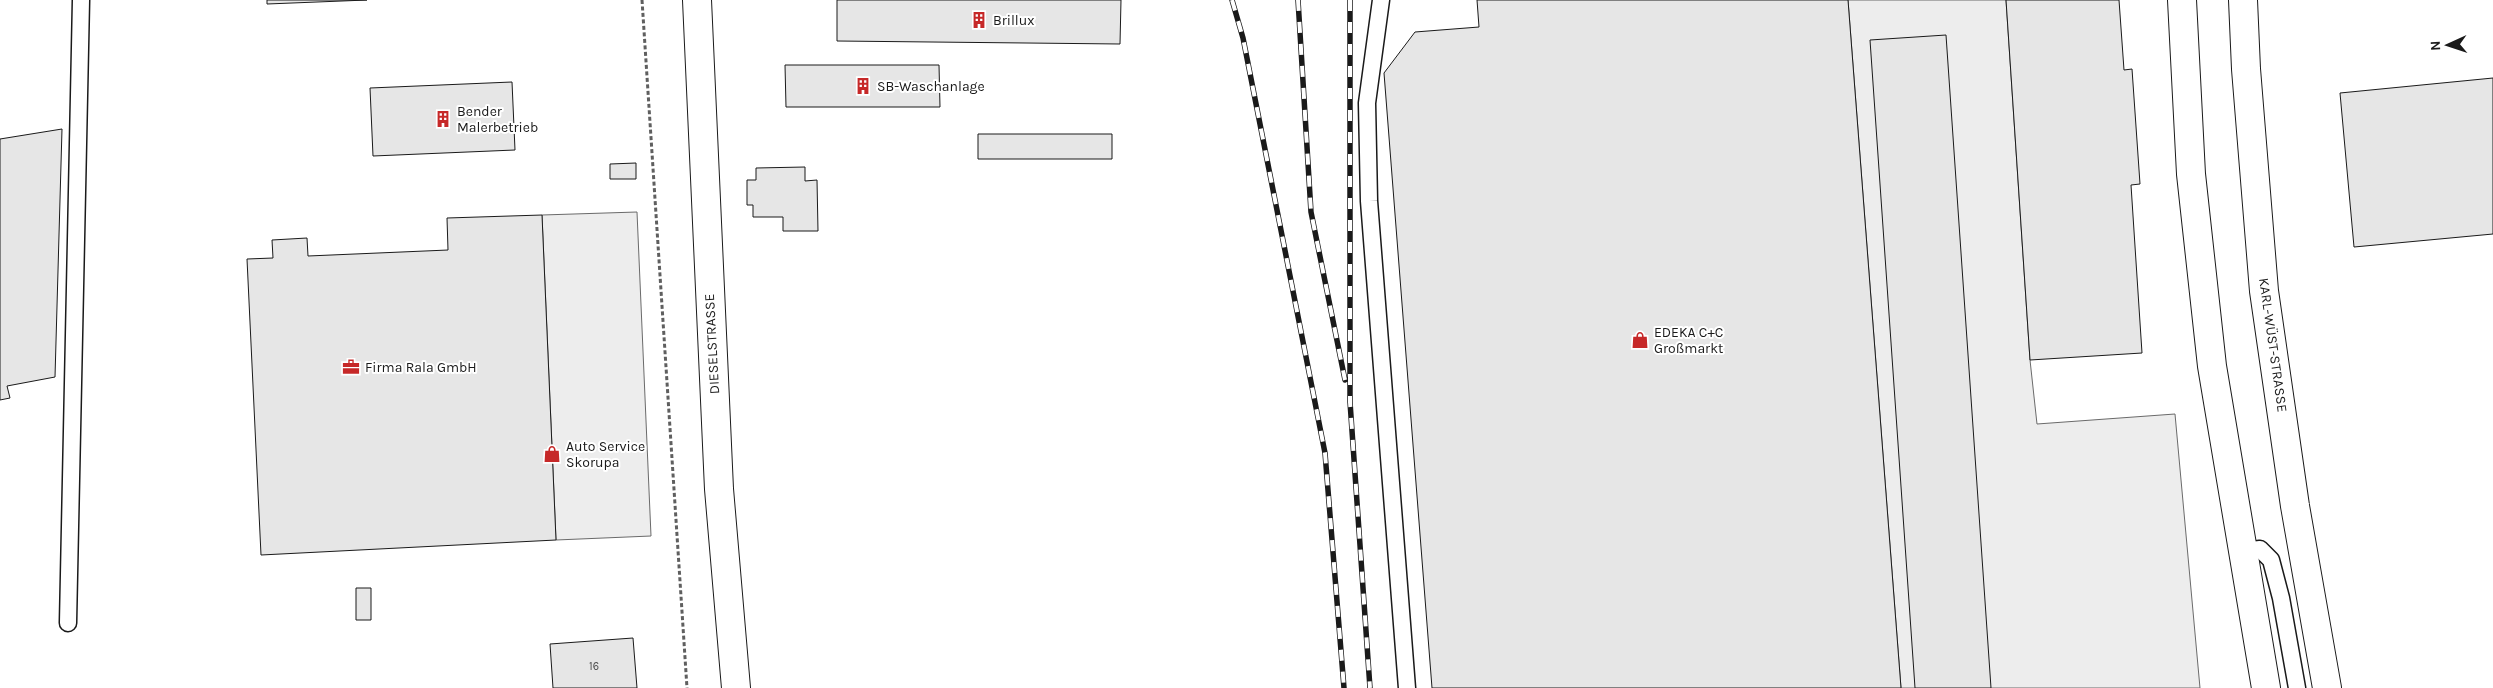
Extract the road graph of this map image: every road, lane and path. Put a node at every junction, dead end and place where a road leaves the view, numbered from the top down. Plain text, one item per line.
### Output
1 (81, 0) edge
2 (642, 0) edge
3 (697, 0) edge
4 (1381, 0) edge
5 (2182, 0) edge
6 (2243, 0) edge
7 (2243, 551) junction
8 (68, 623) dead end
9 (687, 688) edge
10 (736, 688) edge
11 (1407, 688) edge
12 (2266, 688) edge
13 (2297, 688) edge
14 (2328, 688) edge

1 - 8 lane
2 - 9 path
3 - 10 main road, DIESELSTRASSE
4 - 11 lane
5 - 7 main road
6 - 14 main road, KARL-WÜST-STRASSE
7 - 12 main road
7 - 13 lane

